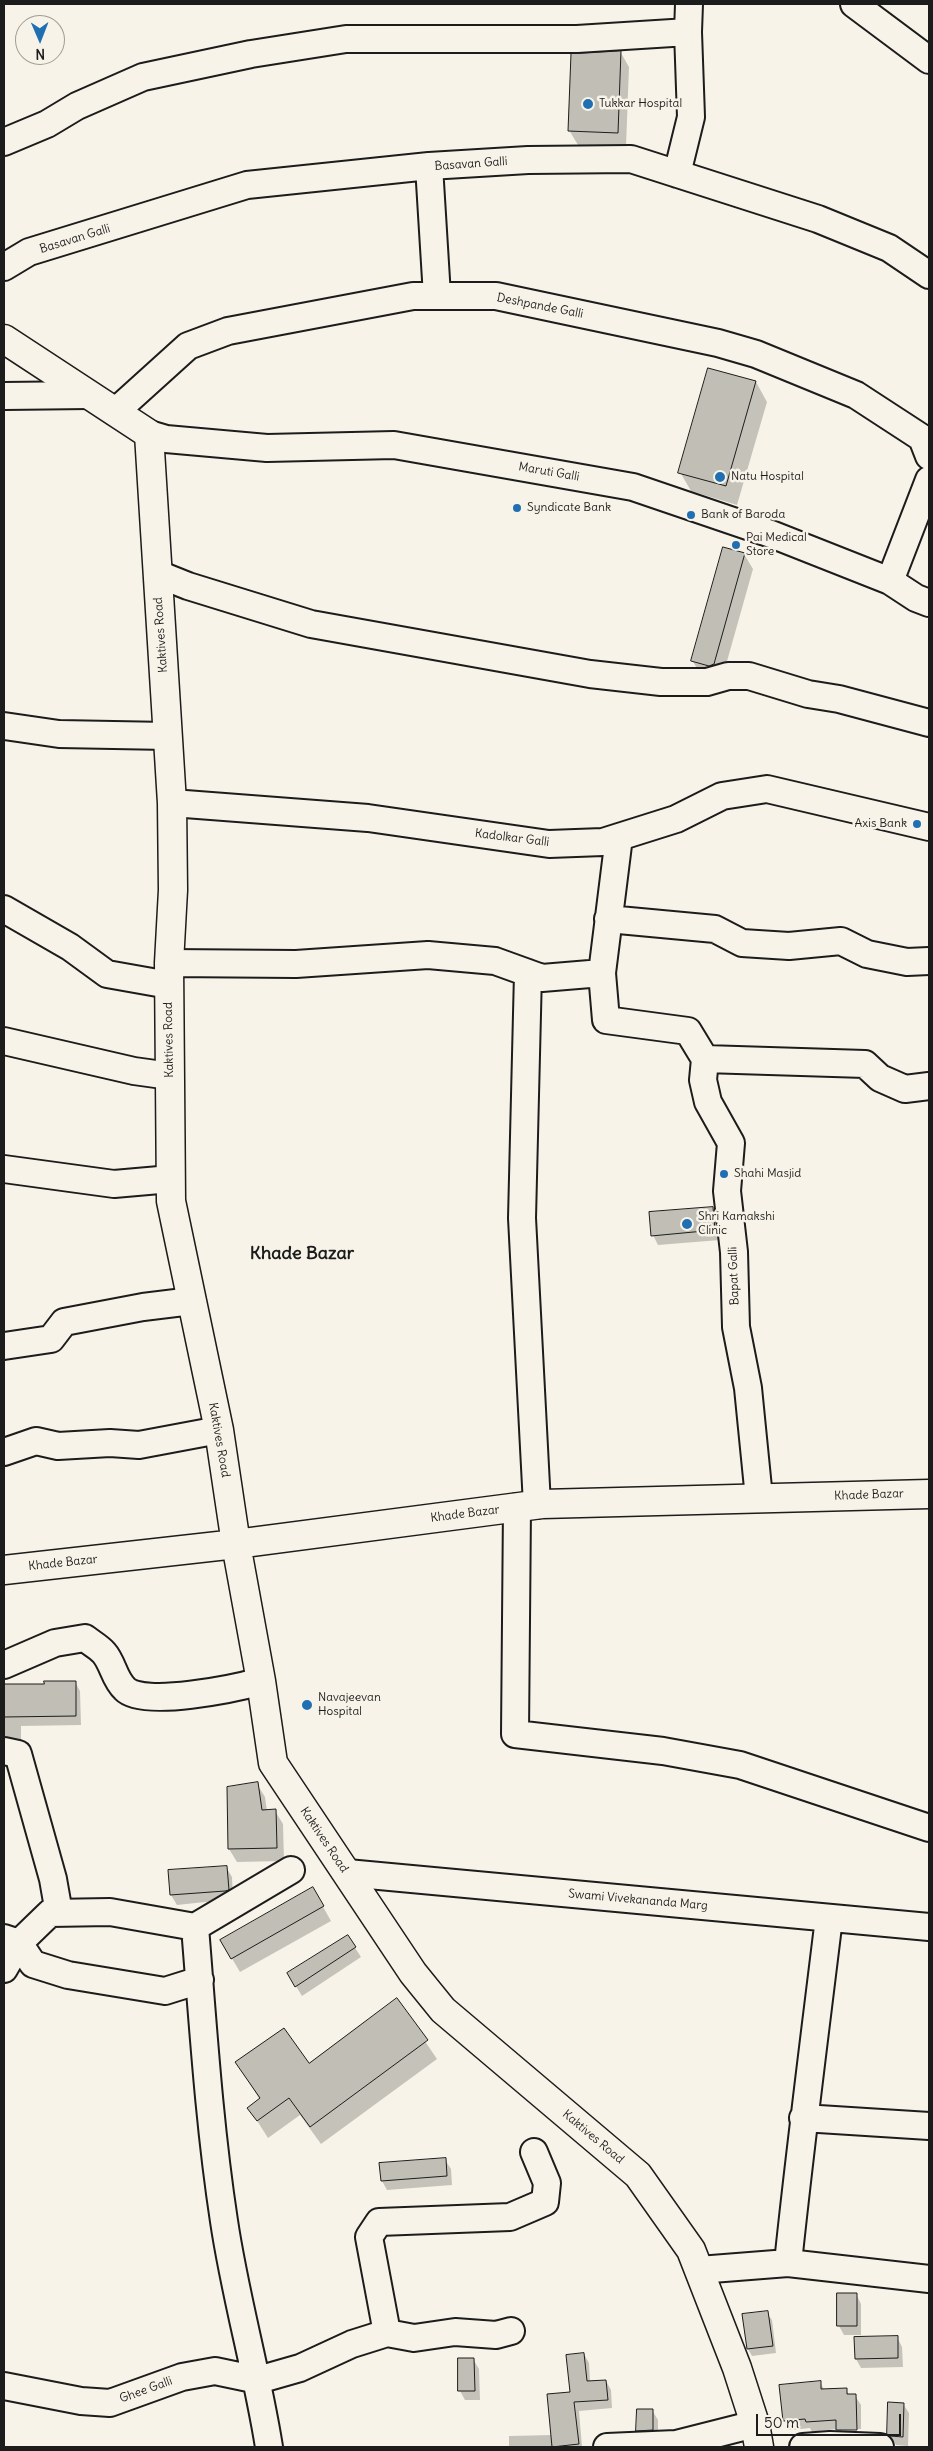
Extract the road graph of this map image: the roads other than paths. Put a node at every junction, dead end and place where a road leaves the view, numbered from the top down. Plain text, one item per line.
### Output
1 (689, 4) edge
2 (854, 4) edge
3 (688, 32) junction
4 (929, 60) edge
5 (4, 142) edge
6 (429, 166) junction
7 (677, 174) junction
8 (4, 267) edge
9 (929, 275) edge
10 (437, 296) junction
11 (4, 339) edge
12 (89, 395) junction
13 (4, 396) edge
14 (115, 412) junction
15 (149, 434) junction
16 (929, 456) edge
17 (929, 480) edge
18 (158, 574) junction
19 (890, 581) junction
20 (929, 603) edge
21 (929, 723) edge
22 (4, 726) edge
23 (168, 736) junction
24 (172, 802) junction
25 (929, 827) edge
26 (619, 837) junction
27 (4, 909) edge
28 (608, 919) junction
29 (929, 961) edge
30 (528, 973) junction
31 (602, 973) junction
32 (169, 974) junction
33 (4, 1041) edge
34 (705, 1059) junction
35 (170, 1076) junction
36 (929, 1086) edge
37 (4, 1169) edge
38 (171, 1179) junction
39 (192, 1301) junction
40 (4, 1346) edge
41 (219, 1430) junction
42 (4, 1452) edge
43 (927, 1493) edge
44 (759, 1498) junction
45 (527, 1506) junction
46 (236, 1544) junction
47 (4, 1570) edge
48 (4, 1665) edge
49 (261, 1682) junction
50 (4, 1751) edge
51 (929, 1828) edge
52 (291, 1870) dead end
53 (347, 1873) junction
54 (59, 1912) junction
55 (829, 1918) junction
56 (195, 1927) junction
57 (929, 1927) edge
58 (12, 1941) edge
59 (4, 1969) edge
60 (200, 1980) junction
61 (802, 2118) junction
62 (929, 2126) edge
63 (534, 2152) dead end
64 (788, 2264) junction
65 (699, 2270) junction
66 (929, 2279) edge
67 (511, 2331) dead end
68 (387, 2333) junction
69 (258, 2380) junction
70 (4, 2386) edge
71 (757, 2436) edge
72 (269, 2447) edge
73 (606, 2447) edge
74 (803, 2447) edge
75 (880, 2447) edge

1 - 3 street
2 - 4 street
3 - 5 street
3 - 7 street
6 - 7 street, Basavan Galli
6 - 8 street, Basavan Galli
6 - 10 street
7 - 9 street, Basavan Galli
10 - 14 street, Deshpande Galli
10 - 16 street, Deshpande Galli
11 - 12 main road
12 - 13 street
12 - 14 main road
14 - 15 main road
15 - 18 main road, Kaktives Road
15 - 19 street, Maruti Galli
17 - 19 street
18 - 21 street
18 - 23 main road, Kaktives Road
19 - 20 street, Maruti Galli
22 - 23 street
23 - 24 main road, Kaktives Road
24 - 26 street, Kadolkar Galli
24 - 32 main road, Kaktives Road
25 - 26 street, Kadolkar Galli
26 - 28 street
27 - 32 street
28 - 29 street
28 - 31 street
30 - 31 street
30 - 32 street
30 - 45 street
31 - 34 street
32 - 35 main road, Kaktives Road
33 - 35 street
34 - 36 street
34 - 44 street, Bapat Galli
35 - 38 main road, Kaktives Road
37 - 38 street
38 - 39 main road, Kaktives Road
39 - 40 street
39 - 41 main road, Kaktives Road
41 - 42 street
41 - 46 main road, Kaktives Road
43 - 44 main road, Khade Bazar
44 - 45 main road, Khade Bazar
45 - 46 main road, Khade Bazar
45 - 51 street
46 - 47 main road, Khade Bazar
46 - 49 main road, Kaktives Road
48 - 49 street
49 - 53 main road, Kaktives Road
50 - 54 street
52 - 56 street
53 - 55 street, Swami Vivekananda Marg
53 - 65 main road, Kaktives Road
54 - 56 street
54 - 58 street
55 - 57 street, Swami Vivekananda Marg
55 - 61 street
56 - 60 street
58 - 59 street
58 - 60 street
60 - 69 street
61 - 62 street
61 - 64 street
63 - 68 street
64 - 65 street
64 - 66 street
65 - 71 main road, Kaktives Road
67 - 68 street
68 - 69 street
69 - 70 street, Ghee Galli
69 - 72 street
71 - 73 street
74 - 75 street

